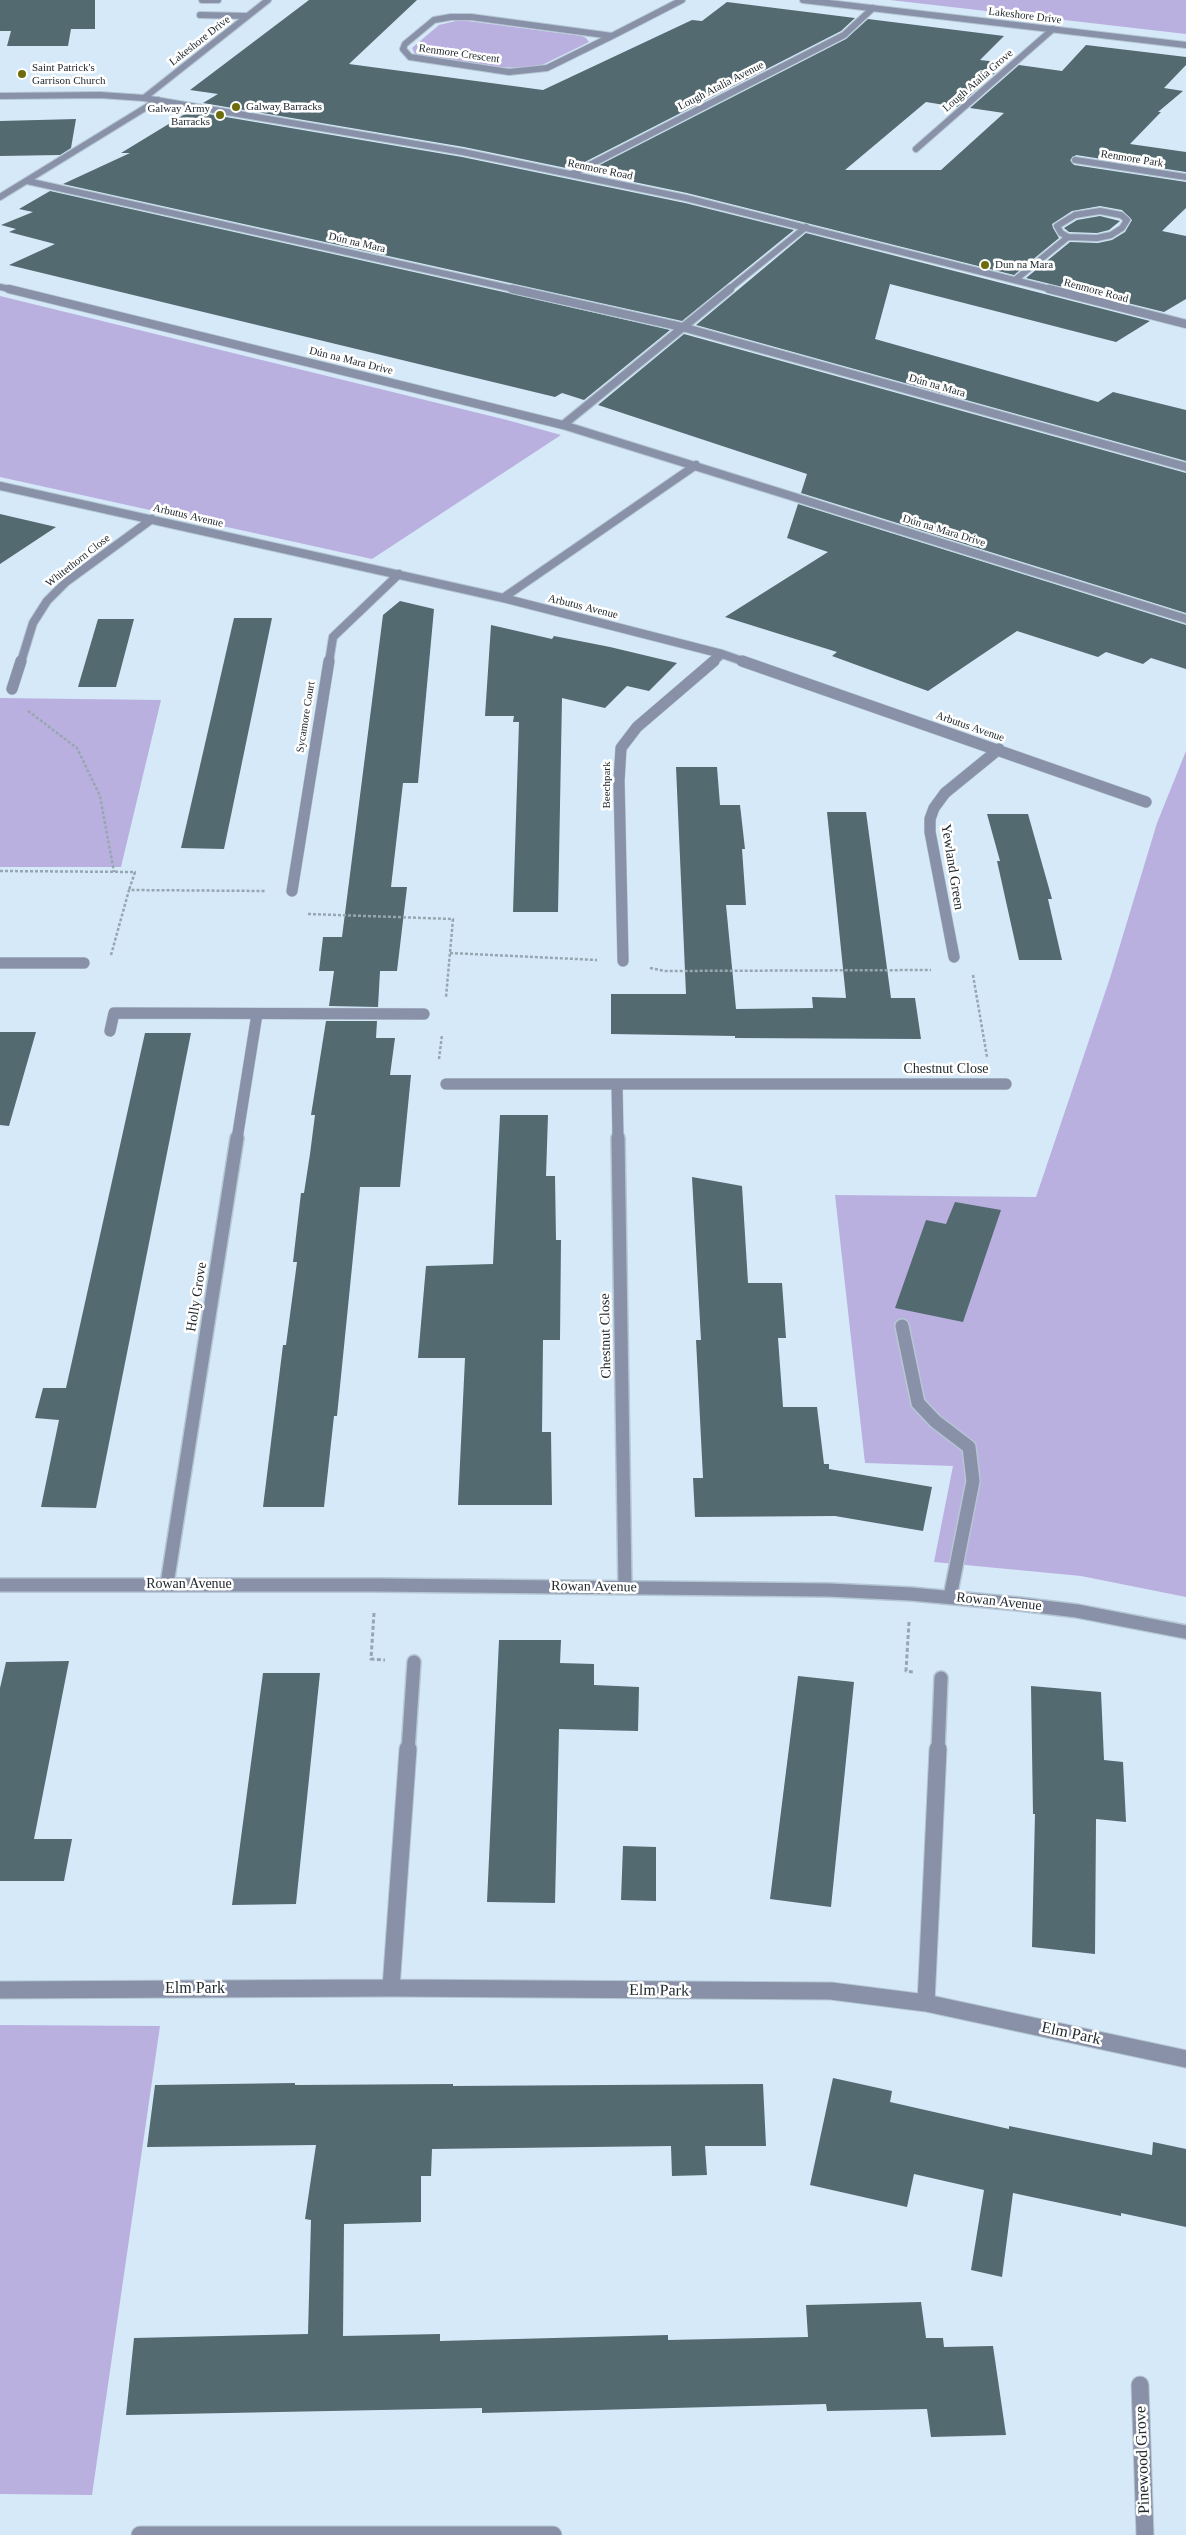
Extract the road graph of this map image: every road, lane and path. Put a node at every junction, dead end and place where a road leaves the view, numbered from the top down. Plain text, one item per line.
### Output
1 (202, 0) edge
2 (218, 0) edge
3 (268, 0) edge
4 (682, 0) edge
5 (803, 0) edge
6 (873, 8) junction
7 (200, 16) dead end
8 (247, 16) junction
9 (1053, 29) junction
10 (612, 36) junction
11 (1186, 44) edge
12 (0, 96) edge
13 (144, 98) junction
14 (158, 100) junction
15 (916, 149) dead end
16 (1075, 160) dead end
17 (572, 174) junction
18 (1186, 177) edge
19 (27, 182) junction
20 (0, 197) edge
21 (806, 227) junction
22 (1068, 237) junction
23 (1015, 280) junction
24 (0, 287) edge
25 (1186, 324) edge
26 (682, 327) junction
27 (564, 425) junction
28 (696, 465) junction
29 (1186, 467) edge
30 (0, 486) edge
31 (152, 519) junction
32 (399, 574) junction
33 (503, 598) junction
34 (1186, 619) edge
35 (722, 654) junction
36 (12, 689) joint
37 (998, 749) junction
38 (1146, 802) dead end
39 (0, 871) edge
40 (114, 872) junction
41 (129, 890) junction
42 (292, 891) junction
43 (450, 953) junction
44 (954, 957) dead end
45 (110, 958) dead end
46 (623, 961) junction
47 (0, 963) edge
48 (84, 963) dead end
49 (934, 970) dead end
50 (972, 970) dead end
51 (446, 1006) dead end
52 (257, 1014) junction
53 (424, 1014) dead end
54 (110, 1031) dead end
55 (442, 1033) dead end
56 (446, 1084) joint
57 (617, 1084) junction
58 (992, 1084) junction
59 (1006, 1084) dead end
60 (902, 1326) dead end
61 (0, 1584) edge
62 (167, 1584) junction
63 (377, 1585) junction
64 (625, 1587) junction
65 (911, 1594) junction
66 (950, 1597) junction
67 (1186, 1632) edge
68 (414, 1662) joint
69 (941, 1678) joint
70 (391, 1988) junction
71 (0, 1990) edge
72 (926, 2003) junction
73 (1186, 2059) edge
74 (1140, 2385) dead end
75 (140, 2535) edge
76 (553, 2535) edge
77 (1145, 2535) edge

1 - 2 street
3 - 8 street, Lakeshore Drive
4 - 10 street, Renmore Crescent
5 - 6 street, Lakeshore Drive
6 - 9 street, Lakeshore Drive
6 - 17 street, Lough Atalia Avenue
7 - 8 street
8 - 13 street, Lakeshore Drive
9 - 11 street, Lakeshore Drive
9 - 15 street, Lough Atalia Grove
10 - 10 street, Renmore Crescent
12 - 13 street, Renmore Road
13 - 14 street, Renmore Road
14 - 17 street, Renmore Road
14 - 19 street
16 - 18 street, Renmore Park
17 - 21 street, Renmore Road
19 - 20 street
19 - 26 street, Dún na Mara
21 - 23 street, Renmore Road
21 - 26 street
22 - 22 street
22 - 23 street
23 - 25 street, Renmore Road
24 - 27 street, Dún na Mara Drive
26 - 27 street
26 - 29 street, Dún na Mara
27 - 28 street, Dún na Mara Drive
28 - 33 street
28 - 34 street, Dún na Mara Drive
30 - 31 street, Arbutus Avenue
31 - 32 street, Arbutus Avenue
31 - 36 street, Whitethorn Close
32 - 33 street, Arbutus Avenue
32 - 42 street, Sycamore Court
33 - 35 street, Arbutus Avenue
35 - 37 street, Arbutus Avenue
35 - 46 street, Beechpark
36 - 40 path
37 - 38 street, Arbutus Avenue
37 - 44 street, Yewland Green
39 - 40 path
40 - 41 path
41 - 42 path
41 - 45 path
42 - 43 path
43 - 46 path
43 - 51 path
46 - 49 path
47 - 48 street
50 - 58 path
52 - 53 street
52 - 54 street
52 - 62 street, Holly Grove
55 - 56 path
56 - 57 street, Chestnut Close
57 - 58 street, Chestnut Close
57 - 64 street, Chestnut Close
58 - 59 street, Chestnut Close
60 - 66 street
61 - 62 street, Rowan Avenue
62 - 63 street, Rowan Avenue
63 - 64 street, Rowan Avenue
63 - 68 path
64 - 65 street, Rowan Avenue
65 - 66 street, Rowan Avenue
65 - 69 path
66 - 67 street, Rowan Avenue
68 - 70 street
69 - 72 street
70 - 71 street, Elm Park
70 - 72 street, Elm Park
72 - 73 street, Elm Park
74 - 77 street, Pinewood Grove
75 - 76 street

